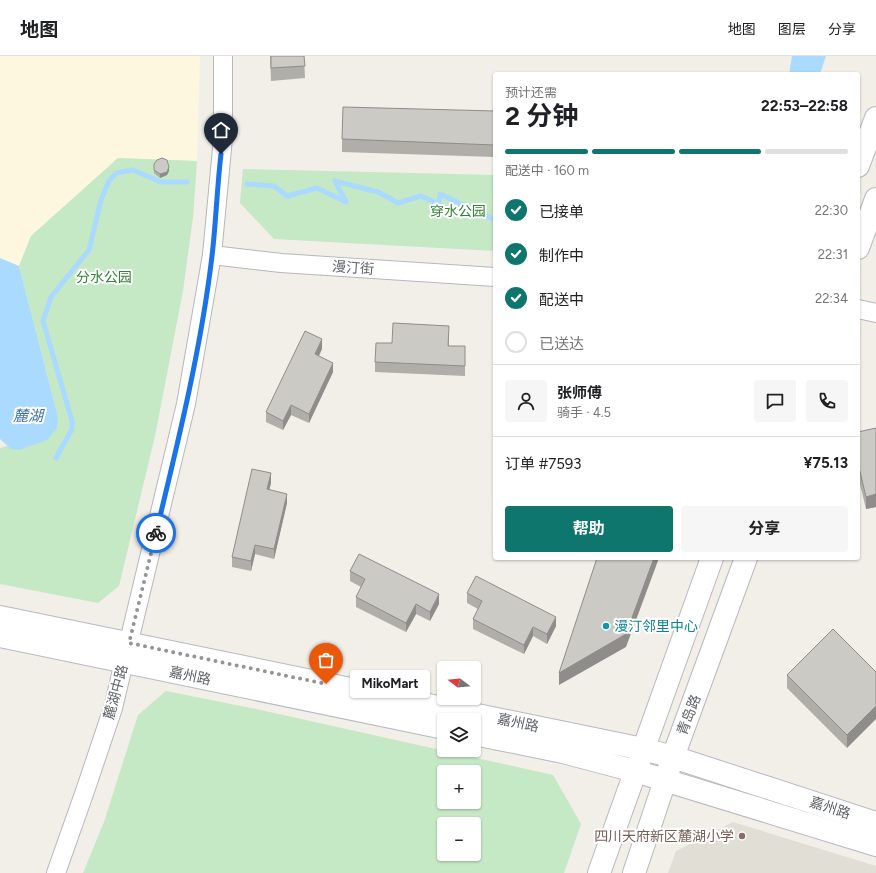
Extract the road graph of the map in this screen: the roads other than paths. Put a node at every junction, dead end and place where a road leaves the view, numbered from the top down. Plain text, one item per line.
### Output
1 (223, 56) edge
2 (876, 118) edge
3 (860, 161) edge
4 (876, 199) edge
5 (860, 243) edge
6 (212, 255) junction
7 (493, 277) edge
8 (860, 309) edge
9 (876, 313) edge
10 (711, 560) edge
11 (745, 560) edge
12 (0, 617) edge
13 (0, 636) edge
14 (127, 653) junction
15 (437, 726) edge
16 (481, 735) edge
17 (643, 749) junction
18 (673, 757) junction
19 (635, 771) junction
20 (665, 780) junction
21 (876, 822) edge
22 (876, 845) edge
23 (56, 873) edge
24 (599, 873) edge
25 (634, 873) edge

1 - 6 street, 麓湖中路
2 - 3 street
4 - 5 street
6 - 7 street, 漫汀街
6 - 14 street, 麓湖中路
8 - 9 street
10 - 17 street
11 - 18 street, 青岛路
12 - 14 street
13 - 14 street
14 - 15 street, 嘉州路
14 - 17 street, 嘉州路
14 - 23 street, 麓湖中路
16 - 19 street, 嘉州路
17 - 18 street, 嘉州路
17 - 19 street
18 - 20 street, 青岛路
18 - 21 street, 嘉州路
19 - 20 street, 嘉州路
19 - 24 street
20 - 22 street, 嘉州路
20 - 25 street, 青岛路

